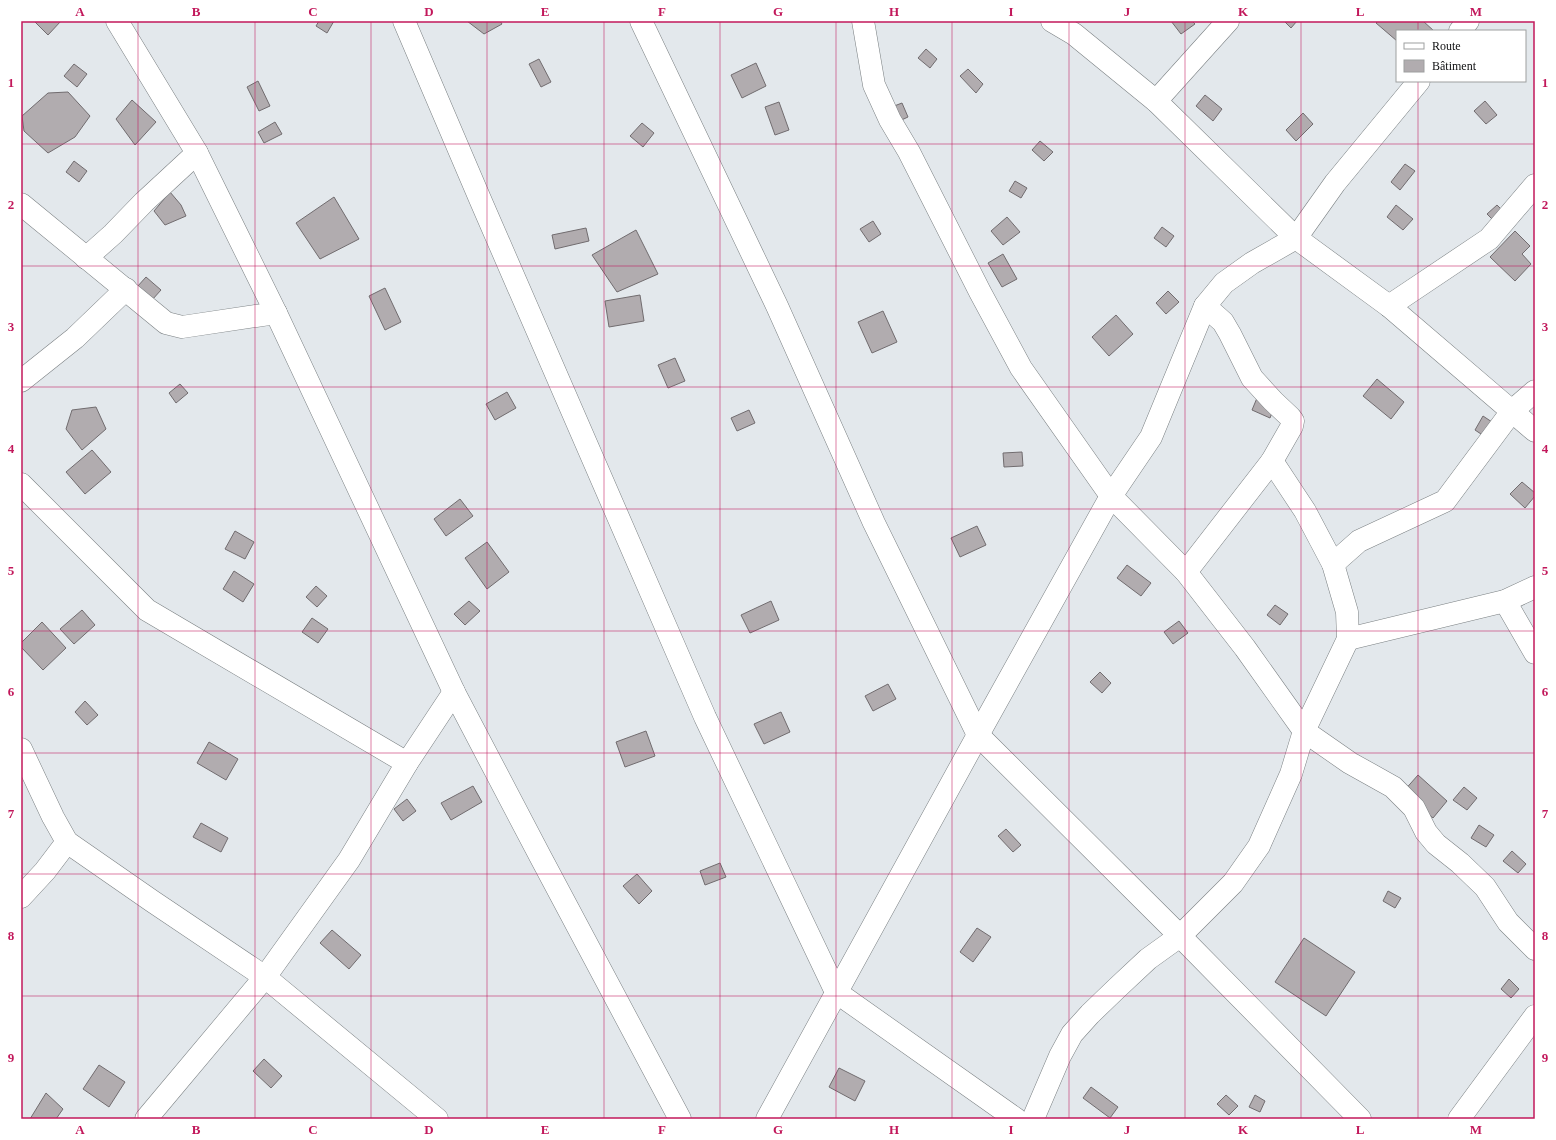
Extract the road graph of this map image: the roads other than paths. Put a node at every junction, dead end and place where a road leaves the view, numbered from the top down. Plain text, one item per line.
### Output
1 (117, 21) edge
2 (404, 21) edge
3 (641, 21) edge
4 (863, 21) edge
5 (1052, 21) edge
6 (1228, 21) edge
7 (1468, 21) edge
8 (1079, 27) edge
9 (1461, 30) edge
10 (1418, 82) edge
11 (1156, 101) junction
12 (197, 154) junction
13 (1535, 185) edge
14 (21, 204) edge
15 (1296, 238) junction
16 (86, 258) junction
17 (126, 290) junction
18 (1206, 306) junction
19 (1389, 306) junction
20 (276, 313) junction
21 (21, 381) edge
22 (1535, 391) edge
23 (1512, 411) junction
24 (1535, 431) edge
25 (1272, 461) junction
26 (21, 484) edge
27 (1111, 496) junction
28 (1333, 564) junction
29 (1186, 572) junction
30 (1535, 586) edge
31 (1505, 601) junction
32 (1348, 639) junction
33 (1535, 653) edge
34 (454, 692) junction
35 (1304, 731) junction
36 (978, 735) junction
37 (21, 749) edge
38 (407, 763) junction
39 (67, 842) junction
40 (21, 897) edge
41 (1180, 936) junction
42 (1535, 949) edge
43 (265, 977) junction
44 (836, 992) junction
45 (1535, 1016) edge
46 (146, 1119) edge
47 (438, 1119) edge
48 (680, 1119) edge
49 (768, 1119) edge
50 (1016, 1119) edge
51 (1033, 1119) edge
52 (1360, 1119) edge
53 (1459, 1119) edge

1 - 12 street
2 - 44 street
3 - 36 street
4 - 27 street
5 - 8 street
6 - 11 street
7 - 9 street
8 - 11 street
10 - 15 street
11 - 15 street
12 - 16 street
12 - 20 street
13 - 19 street
14 - 16 street
15 - 18 street
15 - 19 street
16 - 17 street
17 - 20 street
17 - 21 street
18 - 25 street
18 - 27 street
19 - 23 street
20 - 34 street
22 - 23 street
23 - 24 street
23 - 28 street
25 - 28 street
25 - 29 street
26 - 38 street
27 - 29 street
27 - 36 street
28 - 32 street
29 - 35 street
30 - 31 street
31 - 32 street
31 - 33 street
32 - 35 street
34 - 38 street
34 - 48 street
35 - 41 street
35 - 42 street
36 - 41 street
36 - 44 street
37 - 39 street
38 - 43 street
39 - 40 street
39 - 43 street
41 - 51 street
41 - 52 street
43 - 46 street
43 - 47 street
44 - 49 street
44 - 50 street
45 - 53 street

